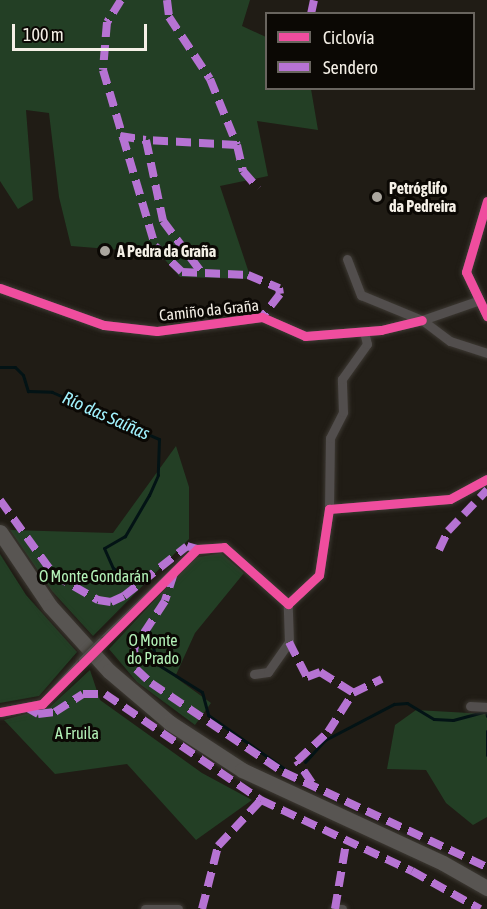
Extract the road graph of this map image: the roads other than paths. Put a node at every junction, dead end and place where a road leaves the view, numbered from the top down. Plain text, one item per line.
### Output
1 (487, 201) edge
2 (346, 259) dead end
3 (0, 288) edge
4 (477, 301) junction
5 (487, 316) edge
6 (422, 320) junction
7 (364, 332) junction
8 (487, 353) edge
9 (487, 479) edge
10 (329, 509) junction
11 (0, 532) edge
12 (288, 604) junction
13 (254, 674) dead end
14 (470, 706) dead end
15 (487, 707) edge
16 (0, 712) edge
17 (487, 888) edge
18 (146, 909) edge
19 (178, 909) edge
20 (335, 909) edge
21 (342, 909) edge

1 - 4 street
2 - 6 street
3 - 7 street, Camiño da Graña
4 - 5 street
4 - 6 street, Camiño da Graña
6 - 7 street, Camiño da Graña
6 - 8 street
7 - 10 street
9 - 10 street
10 - 12 street
11 - 17 highway
12 - 13 street
12 - 16 street, bridge
14 - 15 street
18 - 19 street
20 - 21 street

